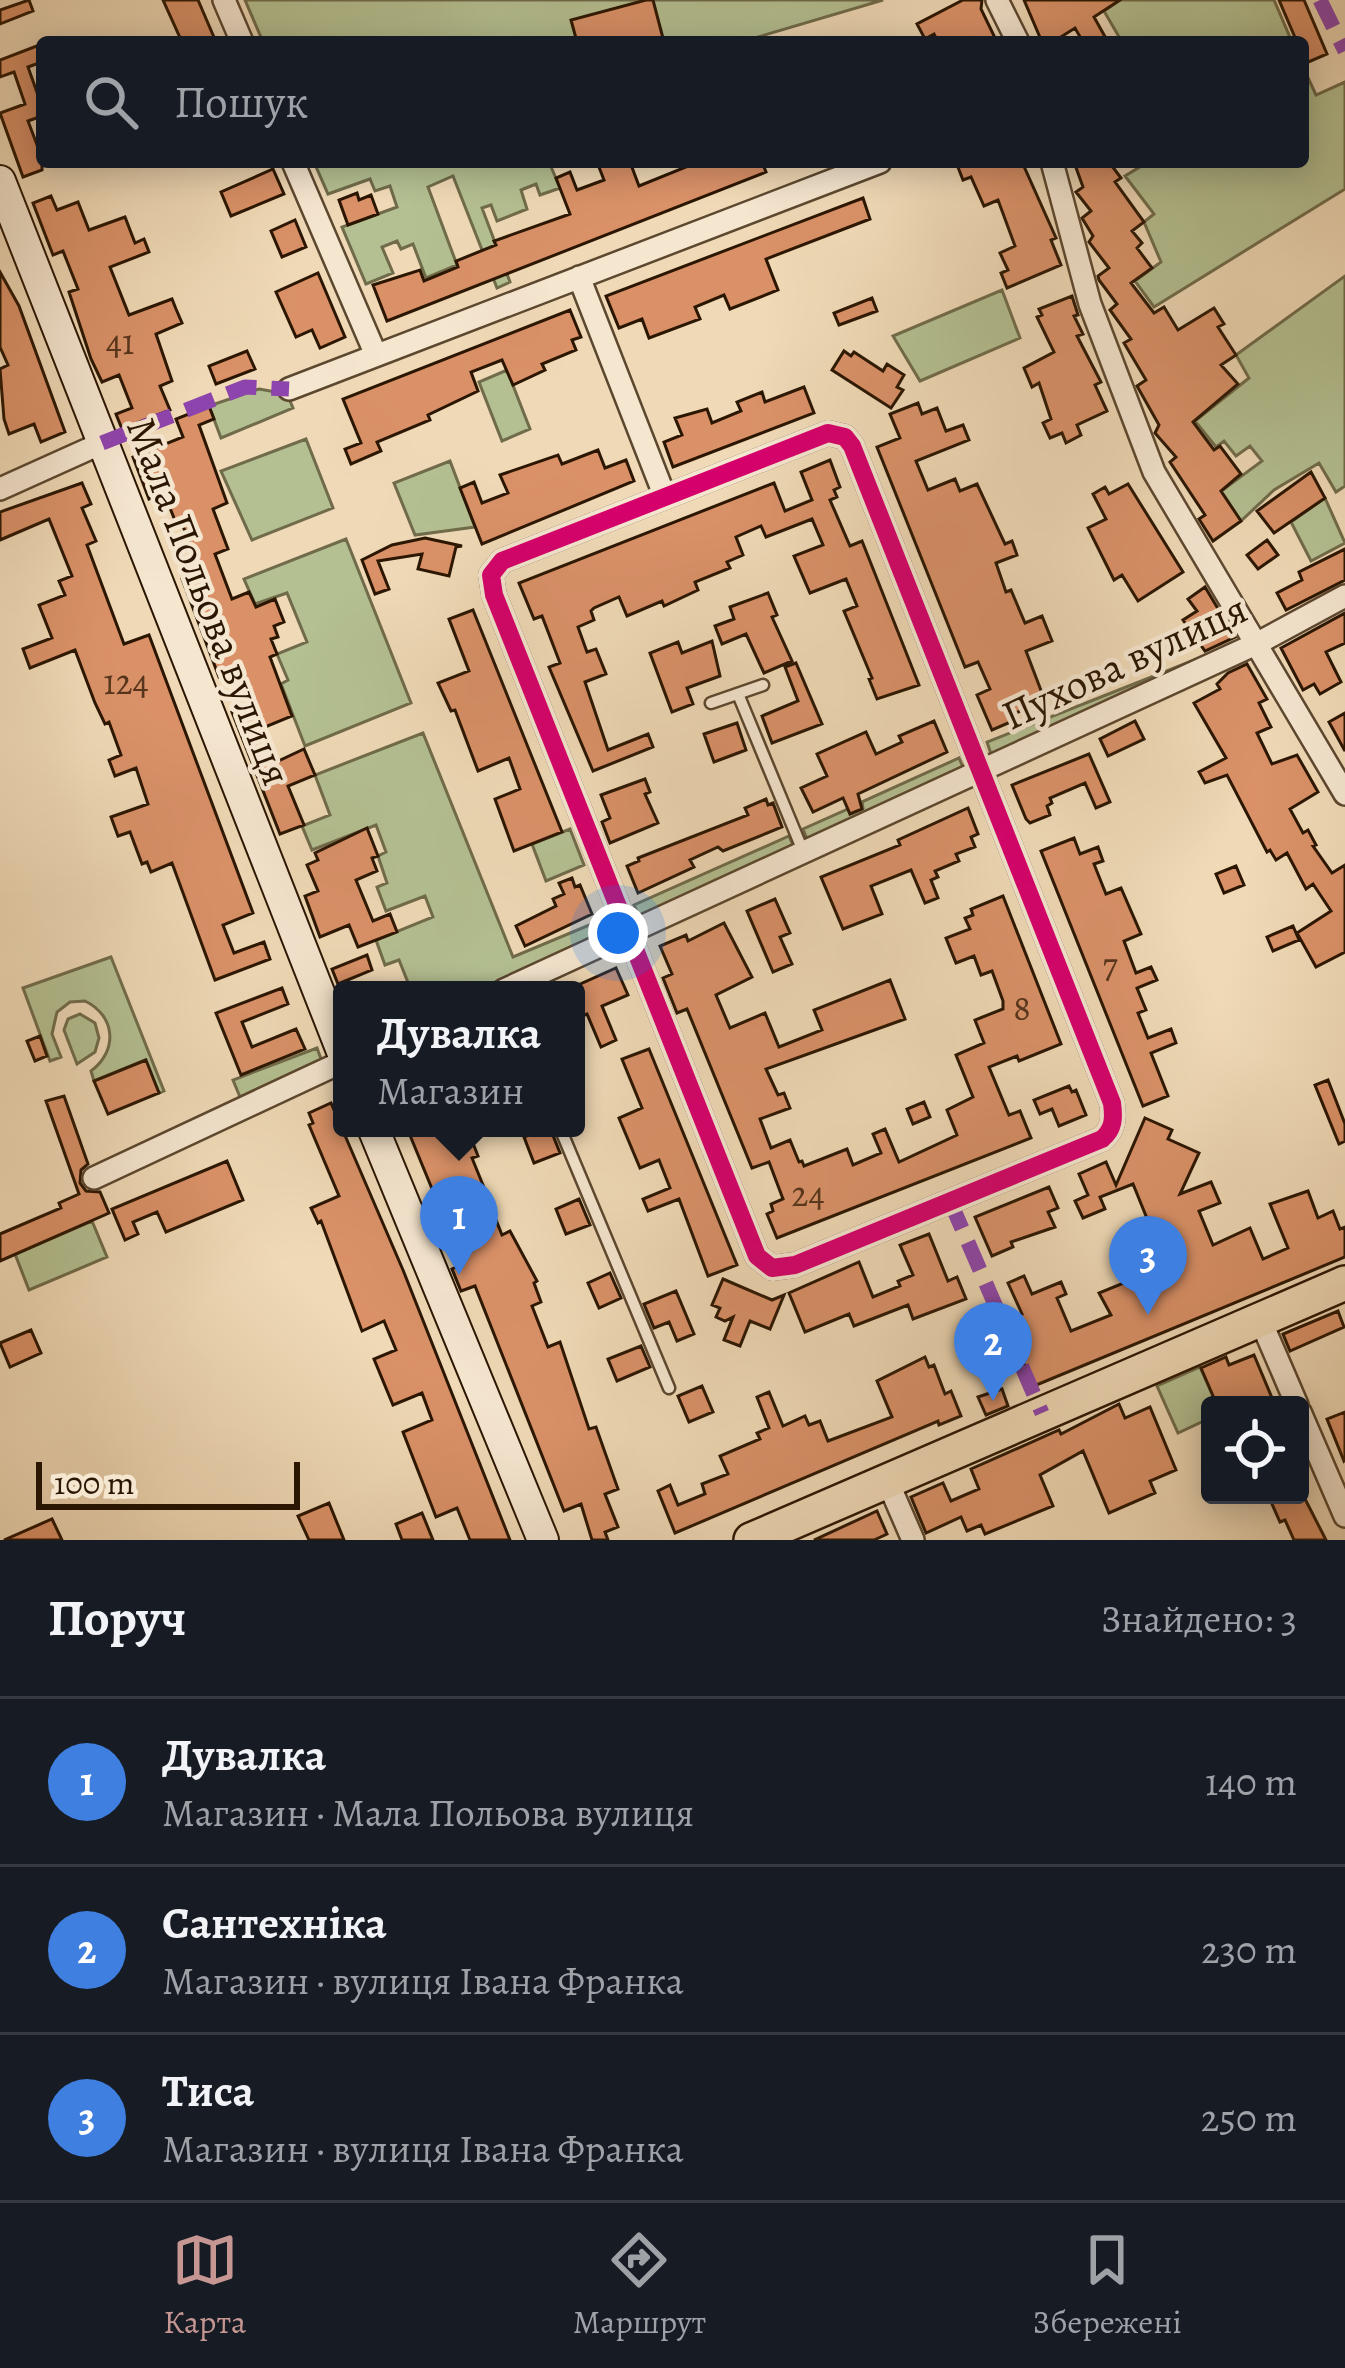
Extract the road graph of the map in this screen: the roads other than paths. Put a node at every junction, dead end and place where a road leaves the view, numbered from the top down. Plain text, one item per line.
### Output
1 (224, 0) edge
2 (997, 0) edge
3 (239, 36) edge
4 (1015, 36) edge
5 (296, 168) edge
6 (864, 168) edge
7 (1054, 168) edge
8 (0, 181) edge
9 (579, 277) junction
10 (376, 355) junction
11 (289, 388) dead end
12 (102, 443) junction
13 (0, 490) edge
14 (665, 497) junction
15 (1345, 596) edge
16 (1258, 643) junction
17 (764, 685) dead end
18 (738, 694) junction
19 (711, 703) dead end
20 (982, 771) junction
21 (1345, 794) edge
22 (803, 853) junction
23 (628, 933) junction
24 (524, 981) edge
25 (333, 1029) edge
26 (333, 1066) edge
27 (377, 1137) edge
28 (564, 1137) edge
29 (94, 1178) dead end
30 (1345, 1283) edge
31 (1260, 1318) junction
32 (669, 1388) dead end
33 (1294, 1396) edge
34 (1309, 1431) edge
35 (887, 1480) junction
36 (1345, 1516) edge
37 (543, 1540) edge
38 (751, 1540) edge
39 (913, 1540) edge

1 - 3 street
2 - 4 street
5 - 10 street
6 - 9 street
7 - 16 street
8 - 12 street, Мала Польова вулиця
9 - 10 street
9 - 14 street
10 - 11 street
12 - 13 street
12 - 25 street, Мала Польова вулиця
14 - 20 street
14 - 23 street
15 - 16 street, Пухова вулиця
16 - 20 street, Пухова вулиця
16 - 21 street
17 - 18 lane
18 - 19 lane
18 - 22 lane
20 - 22 street, Пухова вулиця
20 - 23 street
22 - 23 street, Пухова вулиця
23 - 24 street, Пухова вулиця
26 - 29 street
27 - 37 street
28 - 32 lane
30 - 31 main road
31 - 33 street
31 - 35 main road
34 - 36 street
35 - 38 main road
35 - 39 street

